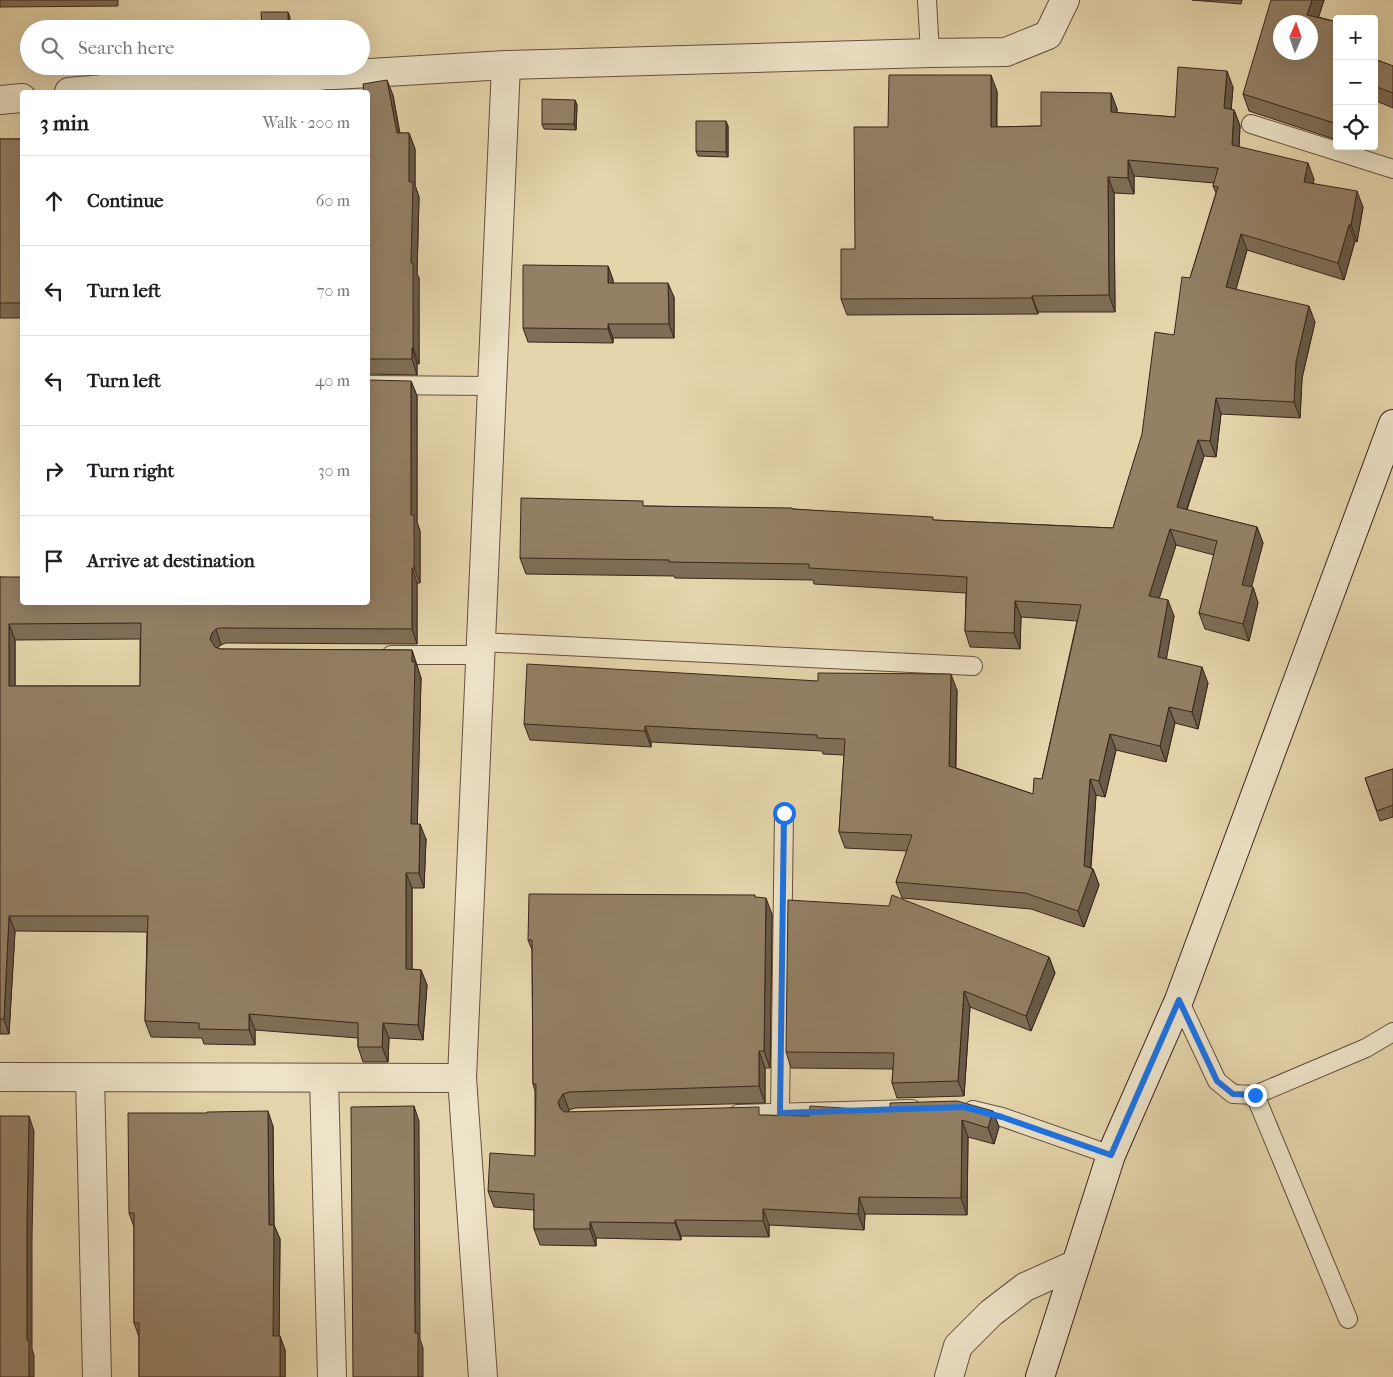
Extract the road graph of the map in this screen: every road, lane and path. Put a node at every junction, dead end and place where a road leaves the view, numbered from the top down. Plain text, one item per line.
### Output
1 (927, 0) edge
2 (1065, 0) edge
3 (930, 53) junction
4 (506, 65) junction
5 (370, 74) edge
6 (349, 75) edge
7 (114, 90) edge
8 (20, 98) edge
9 (0, 100) edge
10 (1251, 124) dead end
11 (1393, 170) edge
12 (370, 385) edge
13 (492, 386) junction
14 (1393, 424) edge
15 (480, 649) junction
16 (373, 655) edge
17 (973, 666) dead end
18 (784, 813) dead end
19 (1179, 1000) junction
20 (1393, 1032) edge
21 (0, 1077) edge
22 (90, 1078) junction
23 (324, 1078) junction
24 (462, 1078) junction
25 (1255, 1095) junction
26 (955, 1108) edge
27 (926, 1109) edge
28 (780, 1113) junction
29 (722, 1115) edge
30 (1111, 1155) junction
31 (1076, 1264) junction
32 (1348, 1319) dead end
33 (97, 1377) edge
34 (332, 1377) edge
35 (483, 1377) edge
36 (949, 1377) edge
37 (1040, 1377) edge

1 - 3 lane
2 - 3 street
3 - 4 street
4 - 5 street
4 - 13 street
6 - 7 street
8 - 9 street
10 - 11 lane
12 - 13 lane
13 - 15 street
14 - 19 street
15 - 16 lane
15 - 17 lane
15 - 24 street
18 - 28 lane
19 - 25 lane
19 - 30 street
20 - 25 lane
21 - 22 street
22 - 23 street
22 - 33 street
23 - 24 street
23 - 34 street
24 - 35 street
25 - 32 lane
26 - 30 lane
27 - 28 lane
28 - 29 lane
30 - 31 street
31 - 36 street
31 - 37 street

